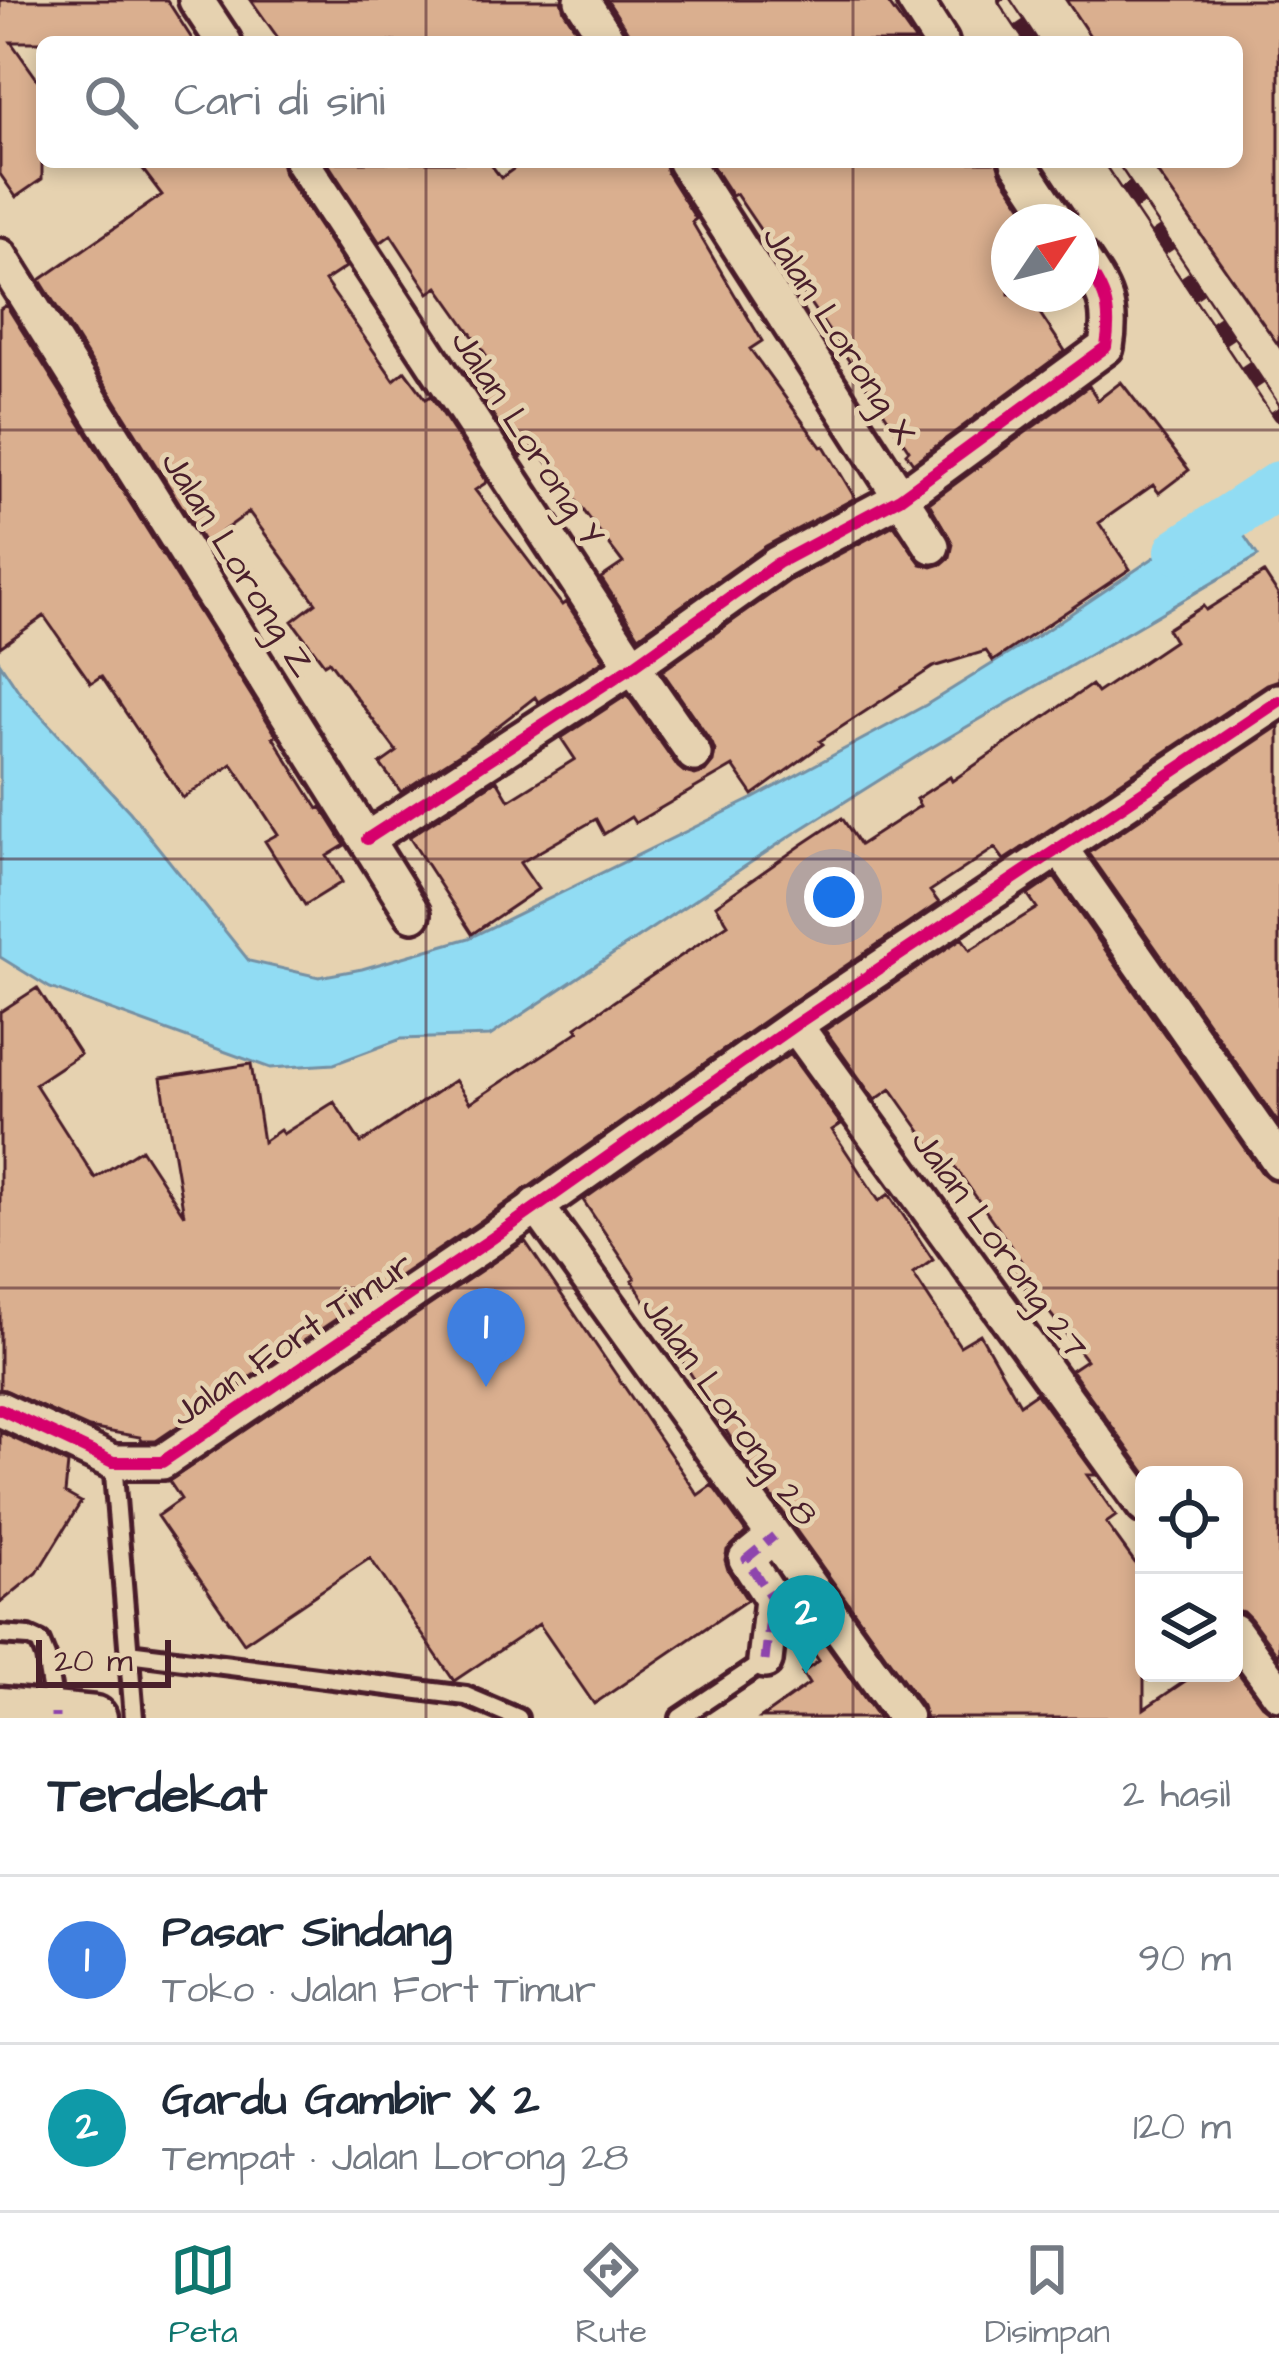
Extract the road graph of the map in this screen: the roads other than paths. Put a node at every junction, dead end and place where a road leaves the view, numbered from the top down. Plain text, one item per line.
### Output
1 (196, 0) edge
2 (582, 0) edge
3 (914, 0) edge
4 (220, 36) edge
5 (605, 36) edge
6 (937, 36) edge
7 (306, 168) edge
8 (690, 168) edge
9 (1022, 168) edge
10 (1046, 204) edge
11 (0, 256) edge
12 (1099, 284) edge
13 (900, 498) junction
14 (932, 546) dead end
15 (633, 666) junction
16 (1279, 701) edge
17 (694, 754) dead end
18 (368, 839) junction
19 (1060, 848) junction
20 (413, 914) dead end
21 (795, 1025) junction
22 (1279, 1161) edge
23 (536, 1205) junction
24 (0, 1408) edge
25 (113, 1462) junction
26 (1135, 1494) edge
27 (774, 1536) junction
28 (0, 1635) edge
29 (1243, 1643) edge
30 (128, 1653) junction
31 (765, 1661) joint
32 (1279, 1693) edge
33 (0, 1709) edge
34 (68, 1717) edge
35 (134, 1718) edge
36 (518, 1718) edge
37 (680, 1718) edge
38 (905, 1718) edge

1 - 4 street
2 - 5 street
3 - 6 street
7 - 15 street, Jalan Lorong Y
8 - 13 street, Jalan Lorong X
9 - 10 street
11 - 18 street, Jalan Lorong Z
12 - 13 street
13 - 14 street, Jalan Lorong X
13 - 15 street
15 - 17 street, Jalan Lorong Y
15 - 18 street
16 - 19 street, Jalan Fort Timur
18 - 20 street, Jalan Lorong Z
19 - 21 street, Jalan Fort Timur
19 - 22 street
21 - 23 street, Jalan Fort Timur
21 - 26 street, Jalan Lorong 27
23 - 25 street, Jalan Fort Timur
23 - 27 street, Jalan Lorong 28
24 - 25 street
25 - 30 lane
27 - 31 street
27 - 38 street, Jalan Lorong 28
28 - 34 lane
29 - 32 street
30 - 35 lane
30 - 36 lane
31 - 37 lane
33 - 34 street

